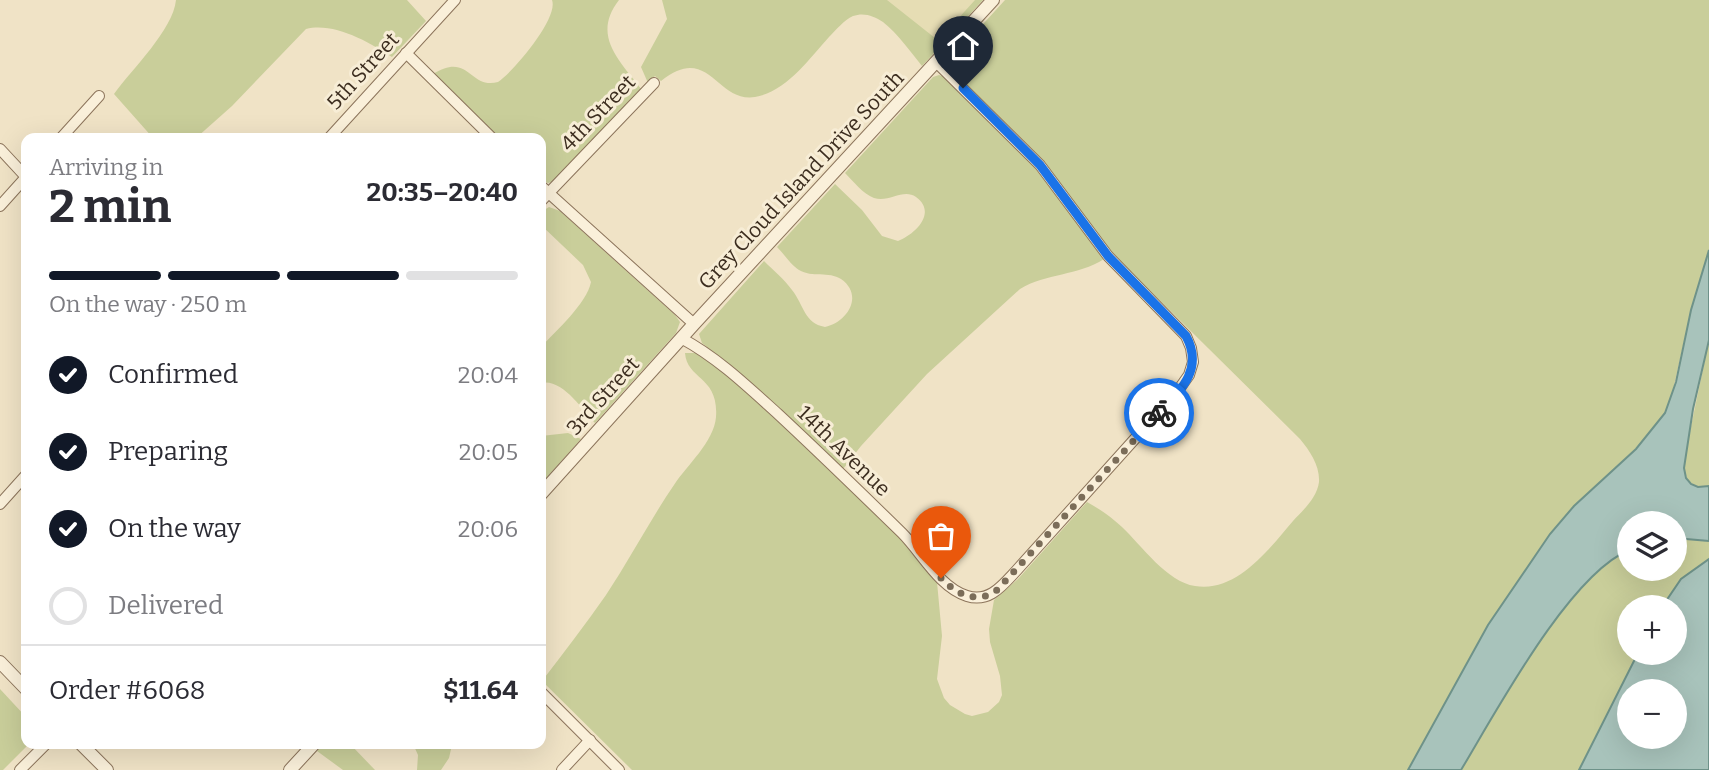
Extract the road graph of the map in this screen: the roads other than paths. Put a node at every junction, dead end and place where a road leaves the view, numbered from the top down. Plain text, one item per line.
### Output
1 (455, 0) edge
2 (993, 0) edge
3 (406, 53) junction
4 (936, 62) junction
5 (654, 83) dead end
6 (99, 96) dead end
7 (66, 133) edge
8 (334, 133) edge
9 (487, 133) edge
10 (0, 149) edge
11 (21, 172) edge
12 (21, 183) edge
13 (546, 190) edge
14 (546, 196) edge
15 (0, 206) edge
16 (694, 324) junction
17 (681, 338) junction
18 (21, 481) edge
19 (546, 488) edge
20 (0, 504) edge
21 (0, 663) edge
22 (21, 684) edge
23 (546, 697) edge
24 (590, 740) junction
25 (41, 749) edge
26 (86, 749) edge
27 (309, 749) edge
28 (20, 770) edge
29 (107, 770) edge
30 (290, 770) edge
31 (562, 770) edge
32 (619, 770) edge

1 - 3 street, 5th Street
2 - 4 street, Grey Cloud Island Drive South
3 - 8 street, 5th Street
3 - 9 street
4 - 16 street, Grey Cloud Island Drive South
4 - 17 street, 14th Avenue
5 - 13 street, 4th Street
6 - 7 street
10 - 11 street
12 - 15 street
14 - 16 street
16 - 17 street, 3rd Street
17 - 19 street, 3rd Street
18 - 20 street
21 - 22 street
23 - 24 street
24 - 31 street
24 - 32 street
25 - 28 street
26 - 29 street
27 - 30 street

